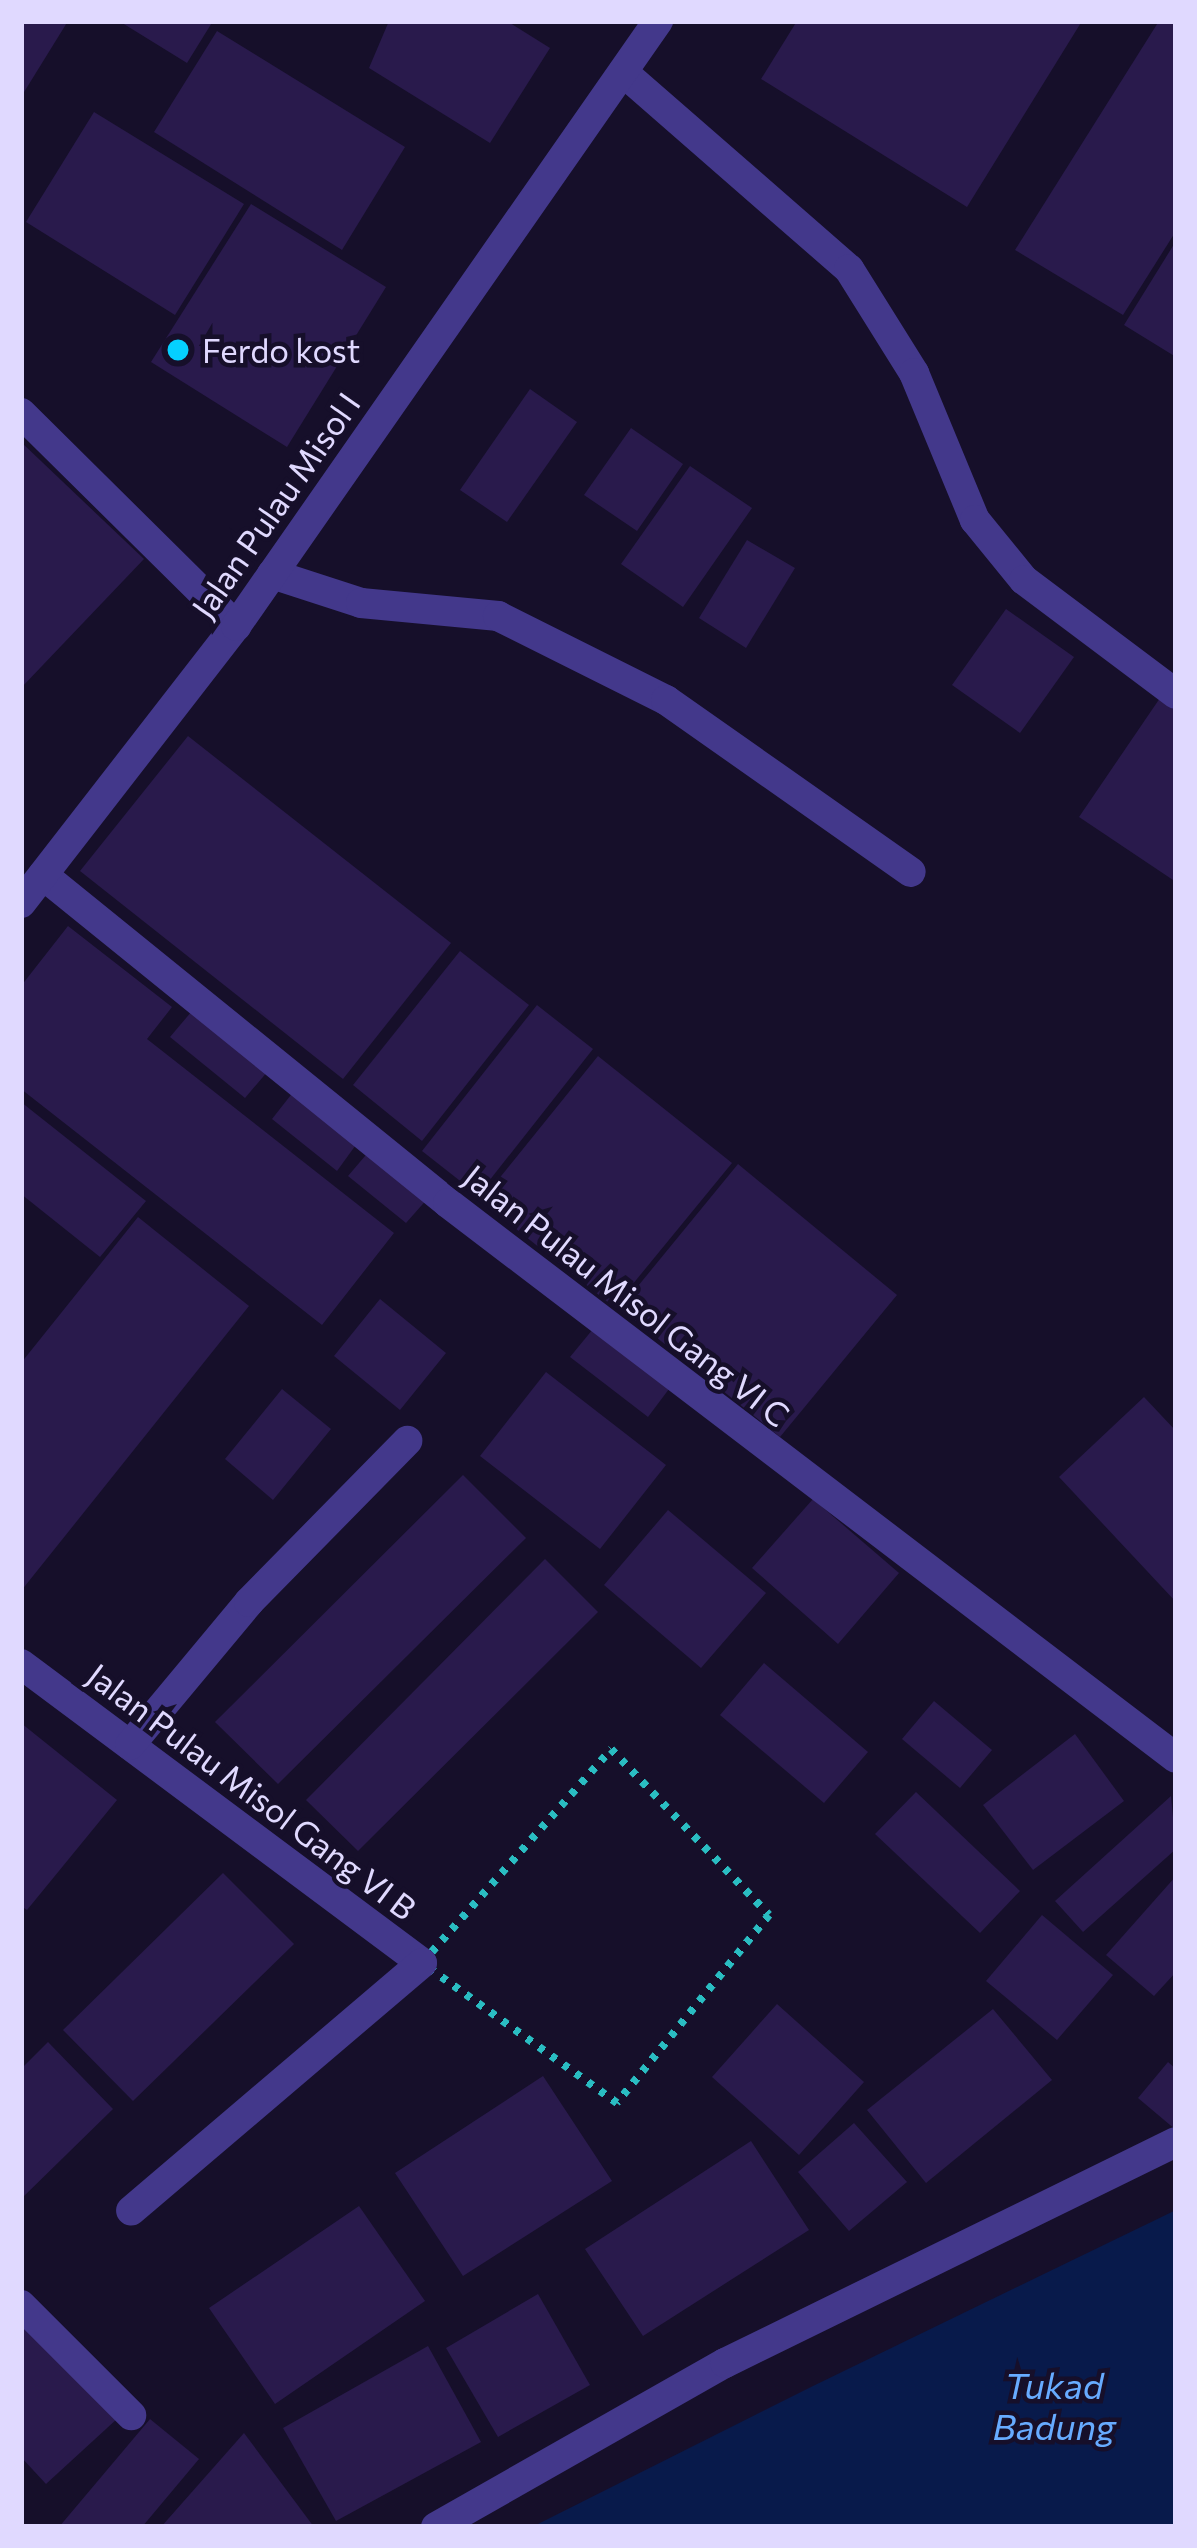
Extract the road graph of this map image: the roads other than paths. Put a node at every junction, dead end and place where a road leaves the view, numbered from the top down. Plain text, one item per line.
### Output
1 (658, 21) edge
2 (622, 72) junction
3 (21, 413) edge
4 (272, 574) junction
5 (236, 626) junction
6 (1176, 694) edge
7 (911, 872) dead end
8 (44, 875) junction
9 (21, 902) edge
10 (407, 1442) dead end
11 (21, 1664) edge
12 (130, 1745) junction
13 (1176, 1758) edge
14 (1176, 2142) edge
15 (131, 2211) dead end
16 (21, 2305) edge
17 (131, 2415) dead end
18 (436, 2527) edge

1 - 2 street, Jalan Pulau Misol I
2 - 4 street, Jalan Pulau Misol I
2 - 6 street
3 - 5 street
4 - 5 street, Jalan Pulau Misol I
4 - 7 street
5 - 8 street, Jalan Pulau Misol I
8 - 9 street, Jalan Pulau Misol I
8 - 13 street, Jalan Pulau Misol Gang VI C
10 - 12 street
11 - 12 street, Jalan Pulau Misol Gang VI B
12 - 15 street, Jalan Pulau Misol Gang VI B
14 - 18 street
16 - 17 street

